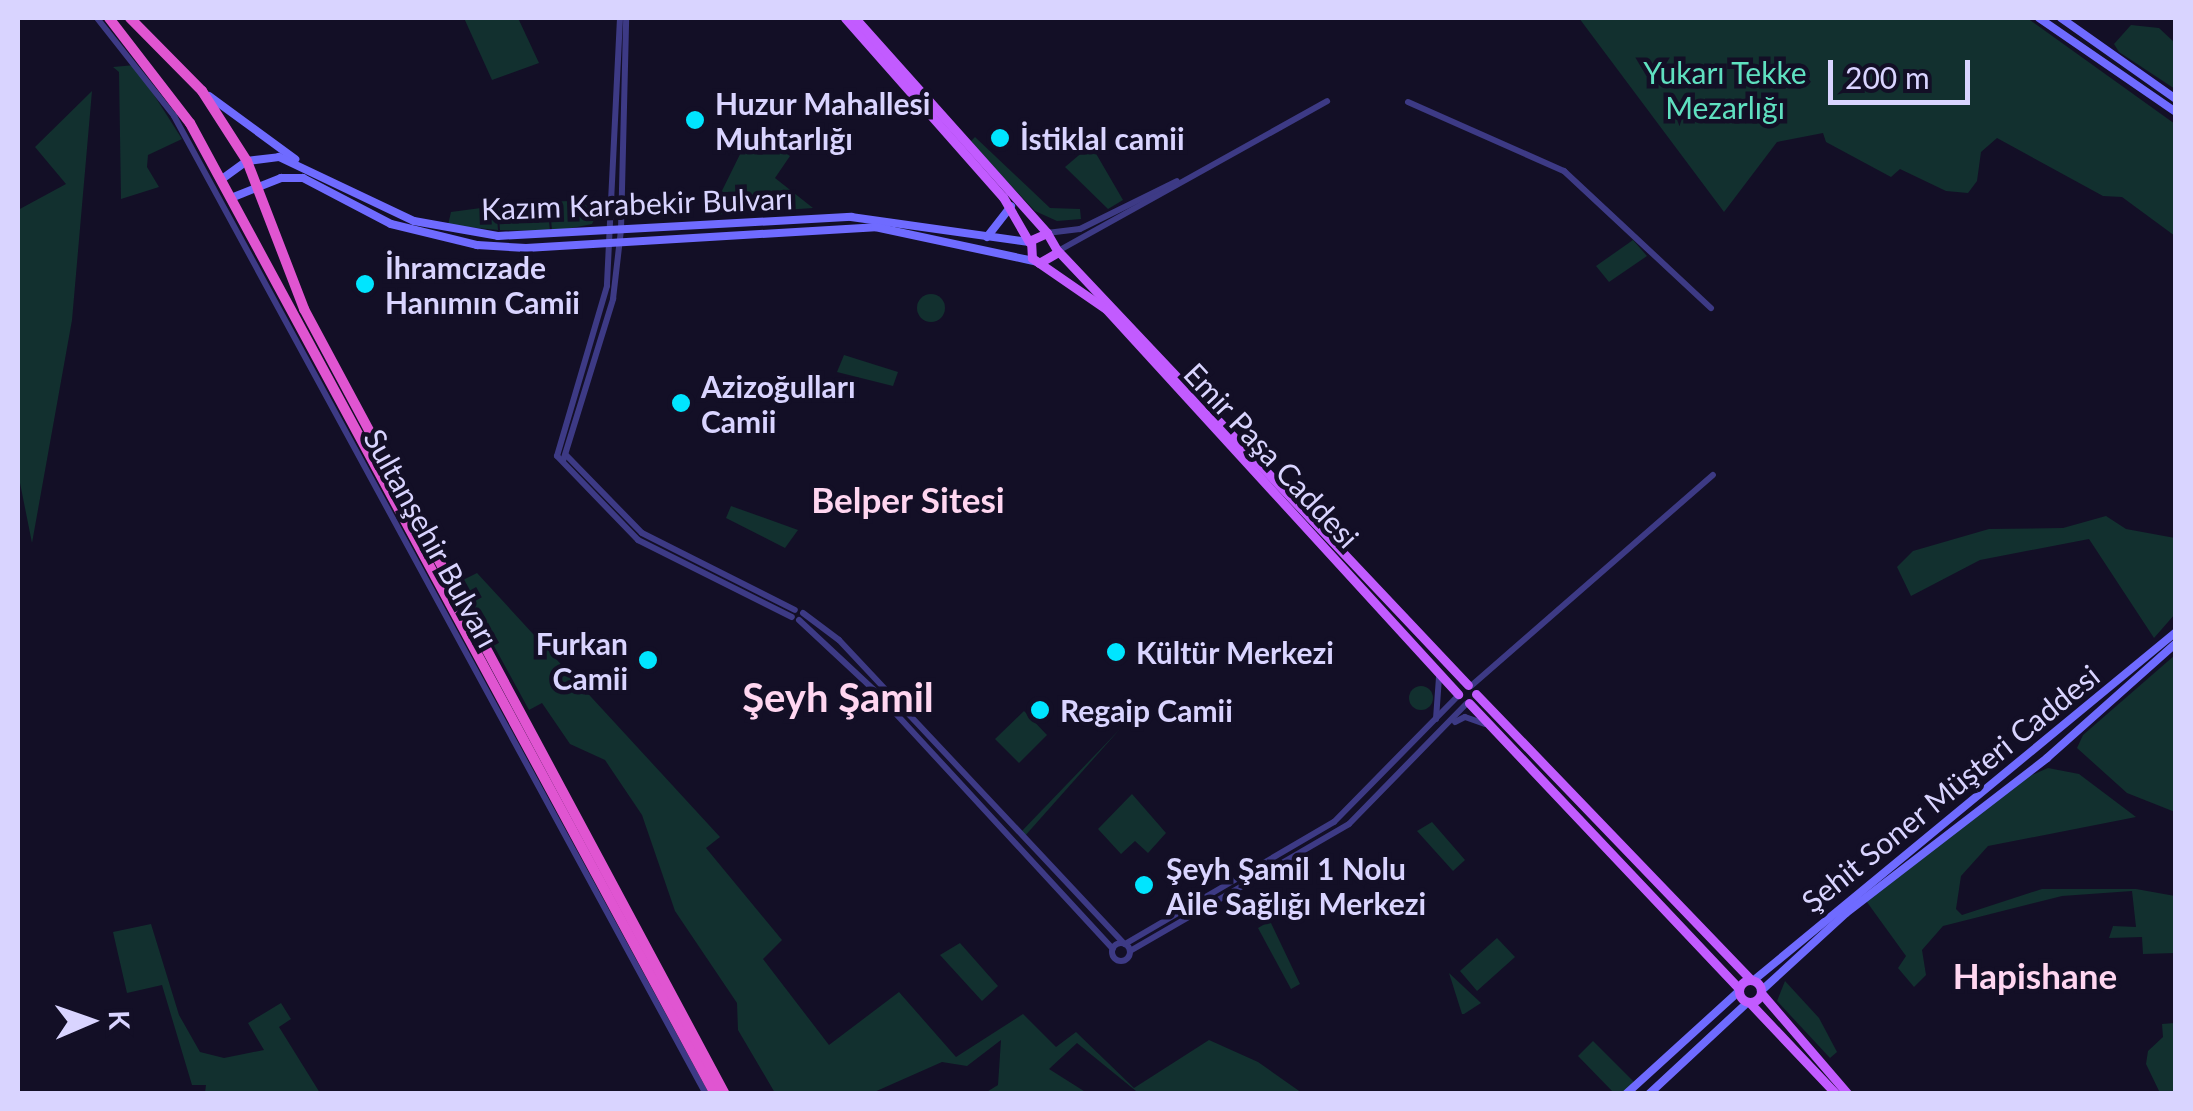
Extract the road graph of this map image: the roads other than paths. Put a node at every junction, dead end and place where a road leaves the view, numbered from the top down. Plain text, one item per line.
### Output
1 (97, 18) edge
2 (109, 18) edge
3 (130, 18) edge
4 (623, 18) edge
5 (844, 18) edge
6 (855, 18) edge
7 (2039, 18) edge
8 (2061, 18) edge
9 (202, 90) junction
10 (2176, 100) edge
11 (1327, 101) dead end
12 (1408, 102) dead end
13 (2176, 112) edge
14 (246, 161) junction
15 (303, 164) junction
16 (1210, 167) junction
17 (222, 179) junction
18 (208, 185) junction
19 (259, 188) junction
20 (232, 198) junction
21 (219, 205) junction
22 (1010, 206) junction
23 (621, 230) junction
24 (609, 231) junction
25 (1047, 233) junction
26 (988, 236) junction
27 (1029, 242) junction
28 (620, 243) junction
29 (608, 244) junction
30 (1058, 251) junction
31 (1039, 262) junction
32 (1712, 308) dead end
33 (562, 456) junction
34 (1713, 475) dead end
35 (797, 615) junction
36 (2176, 632) edge
37 (2176, 643) edge
38 (1436, 667) junction
39 (1472, 688) junction
40 (1458, 695) junction
41 (1468, 704) junction
42 (1436, 720) junction
43 (1496, 728) junction
44 (1442, 732) junction
45 (1126, 946) junction
46 (1113, 949) junction
47 (1726, 976) junction
48 (1753, 980) junction
49 (1739, 990) junction
50 (1761, 992) junction
51 (1725, 1002) junction
52 (1749, 1002) junction
53 (706, 1094) edge
54 (715, 1094) edge
55 (726, 1094) edge
56 (1626, 1094) edge
57 (1649, 1094) edge
58 (1836, 1094) edge
59 (1848, 1094) edge

1 - 18 street, Sultanşehir Bulvarı
2 - 17 highway, Sultanşehir Bulvarı
3 - 9 highway, Sultanşehir Bulvarı
4 - 23 street
4 - 24 street
5 - 22 main road
6 - 25 main road
7 - 13 main road
8 - 10 main road
9 - 14 highway, Sultanşehir Bulvarı
9 - 15 main road
11 - 16 street
12 - 32 street
14 - 15 main road, Kazım Karabekir Bulvarı
14 - 17 main road
14 - 19 highway, Sultanşehir Bulvarı
15 - 24 main road, Kazım Karabekir Bulvarı
16 - 25 street
16 - 30 street
17 - 18 street
17 - 20 highway, Sultanşehir Bulvarı
18 - 21 street, Sultanşehir Bulvarı
19 - 20 main road, Kazım Karabekir Bulvarı
19 - 29 main road, Kazım Karabekir Bulvarı
19 - 55 highway, Sultanşehir Bulvarı
20 - 21 street
20 - 54 highway, Sultanşehir Bulvarı
21 - 53 street, Sultanşehir Bulvarı
22 - 26 main road
22 - 27 main road
23 - 24 main road, Kazım Karabekir Bulvarı
23 - 26 main road, Kazım Karabekir Bulvarı
23 - 28 street
24 - 29 street
25 - 27 main road
25 - 30 main road, Emir Paşa Caddesi
26 - 27 main road, Kazım Karabekir Bulvarı
27 - 31 main road
28 - 29 main road, Kazım Karabekir Bulvarı
28 - 31 main road, Kazım Karabekir Bulvarı
28 - 33 street
29 - 33 street
30 - 31 main road
30 - 39 main road, Emir Paşa Caddesi
31 - 38 main road, Emir Paşa Caddesi
33 - 35 street
34 - 39 street
35 - 45 street
35 - 46 street
36 - 48 main road, Şehit Soner Müşteri Caddesi
37 - 50 main road, Şehit Soner Müşteri Caddesi
38 - 40 main road, Emir Paşa Caddesi
38 - 42 street
39 - 40 main road
39 - 41 main road
39 - 48 main road, Emir Paşa Caddesi
40 - 41 main road, Emir Paşa Caddesi
40 - 42 street
41 - 43 main road
41 - 44 street
42 - 45 street
43 - 44 street
43 - 47 main road
44 - 45 street
45 - 46 street
45 - 46 street
47 - 49 main road
47 - 51 main road
48 - 49 main road
48 - 50 main road, Emir Paşa Caddesi
49 - 51 main road
49 - 52 main road
50 - 52 main road
50 - 59 main road, Emir Paşa Caddesi
51 - 56 main road
52 - 57 main road
52 - 58 main road

